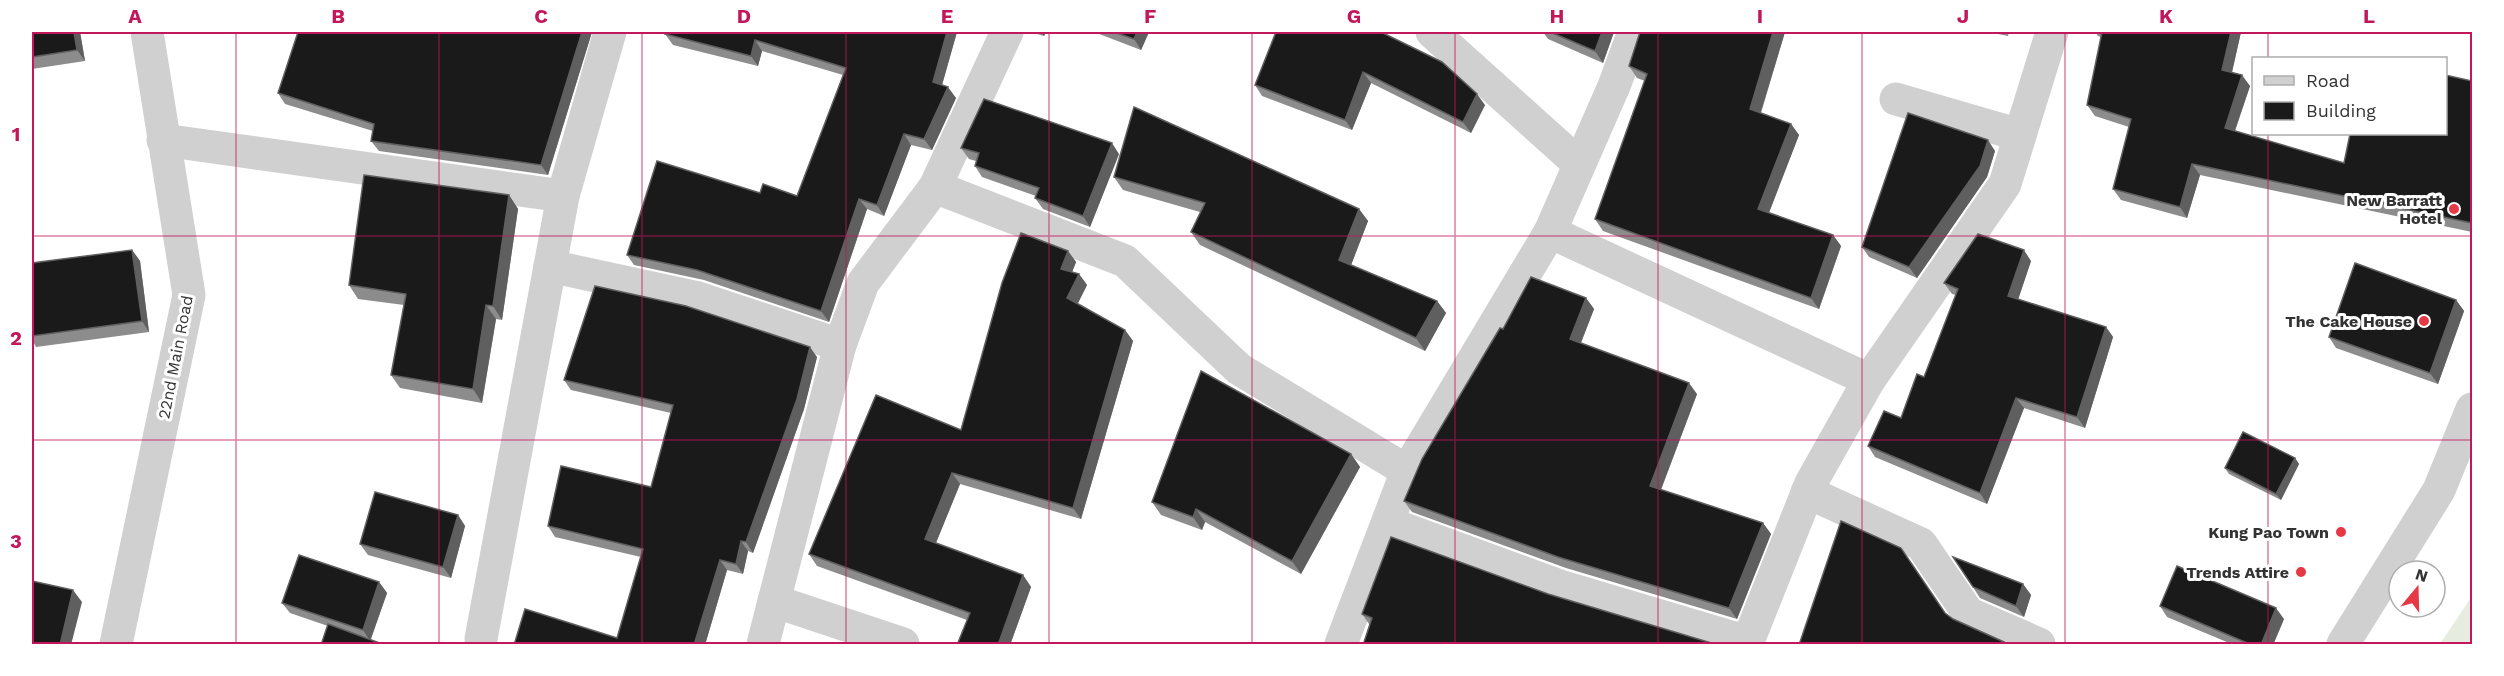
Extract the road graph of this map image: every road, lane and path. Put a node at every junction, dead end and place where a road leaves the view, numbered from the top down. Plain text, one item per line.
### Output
1 (147, 32) edge
2 (610, 32) edge
3 (1007, 32) edge
4 (1432, 32) edge
5 (1634, 32) edge
6 (2052, 32) edge
7 (1896, 99) dead end
8 (2020, 135) junction
9 (163, 140) junction
10 (1579, 164) junction
11 (935, 187) junction
12 (563, 196) junction
13 (1550, 232) junction
14 (550, 266) junction
15 (840, 345) junction
16 (1869, 380) junction
17 (2472, 410) edge
18 (1407, 471) junction
19 (1807, 492) junction
20 (1388, 522) junction
21 (774, 601) junction
22 (481, 639) dead end
23 (1748, 643) edge
24 (116, 645) edge
25 (763, 645) edge
26 (903, 645) edge
27 (1341, 645) edge
28 (2039, 645) edge
29 (2343, 645) edge

1 - 9 street, 22nd Main Road
2 - 12 street
3 - 11 street
4 - 10 street
5 - 10 street
6 - 8 street
7 - 8 street
8 - 16 street
9 - 12 street
9 - 24 street, 22nd Main Road
10 - 13 street
11 - 15 street
11 - 18 street
12 - 14 street
13 - 16 street
13 - 18 street
14 - 15 street
14 - 22 street
15 - 21 street
16 - 19 street
17 - 29 street
18 - 20 street
19 - 23 street
19 - 28 street
20 - 23 street
20 - 27 street
21 - 25 street
21 - 26 street

